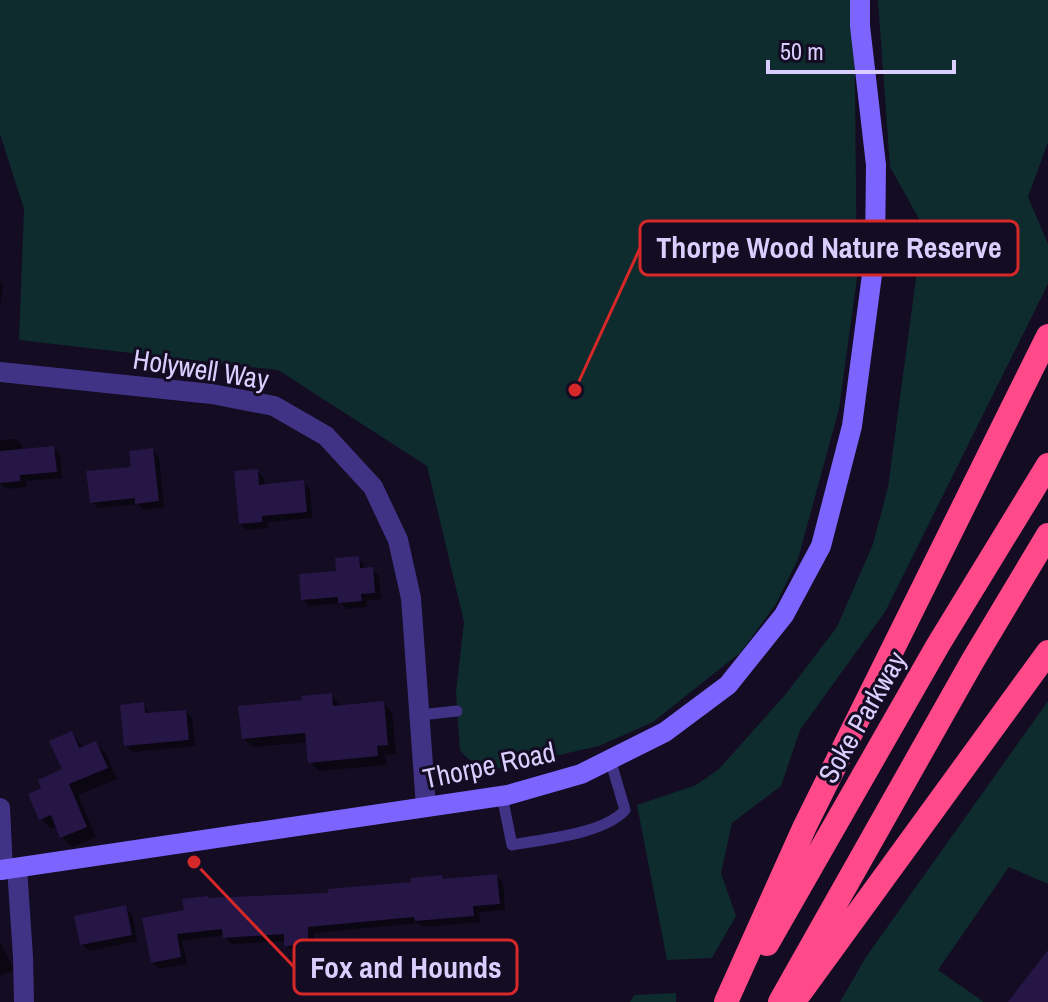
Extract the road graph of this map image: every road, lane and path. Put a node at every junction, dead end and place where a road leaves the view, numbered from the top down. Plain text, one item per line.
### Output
1 (860, 0) edge
2 (1048, 328) edge
3 (1048, 336) edge
4 (0, 372) edge
5 (1028, 375) junction
6 (1048, 465) edge
7 (1048, 535) edge
8 (1048, 652) edge
9 (457, 711) dead end
10 (420, 715) junction
11 (610, 759) junction
12 (502, 796) junction
13 (426, 807) junction
14 (0, 808) edge
15 (7, 869) edge
16 (24, 1002) edge
17 (726, 1002) edge
18 (734, 1002) edge
19 (780, 1002) edge
20 (794, 1002) edge

1 - 11 street, Thorpe Road
2 - 5 highway
3 - 5 highway
4 - 10 street, Holywell Way
5 - 17 highway
6 - 18 highway, Soke Parkway
7 - 19 highway
8 - 20 highway
9 - 10 lane
10 - 13 street, Holywell Way
11 - 12 street, Thorpe Road
11 - 12 lane
12 - 13 street, Thorpe Road
13 - 15 street, Thorpe Road
14 - 15 street
15 - 16 street

